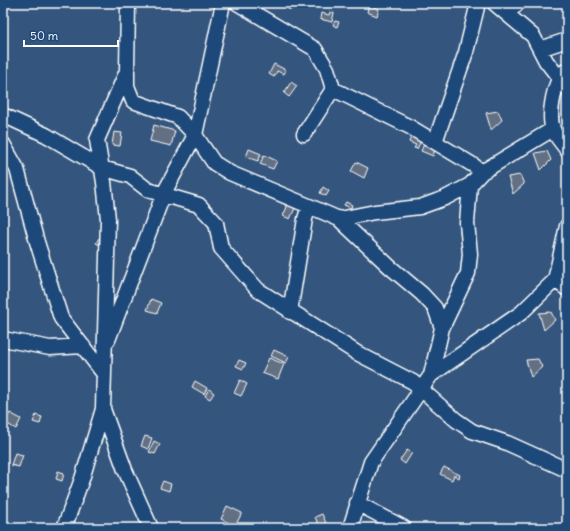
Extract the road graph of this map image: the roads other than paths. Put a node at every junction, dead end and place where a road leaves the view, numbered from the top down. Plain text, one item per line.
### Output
1 (128, 3) edge
2 (223, 3) edge
3 (237, 3) edge
4 (478, 3) edge
5 (494, 3) edge
6 (518, 3) edge
7 (507, 14) junction
8 (567, 40) edge
9 (540, 49) junction
10 (127, 71) junction
11 (564, 79) edge
12 (333, 89) junction
13 (3, 115) edge
14 (553, 129) junction
15 (304, 134) dead end
16 (195, 135) junction
17 (435, 142) junction
18 (3, 144) edge
19 (567, 150) edge
20 (102, 168) junction
21 (482, 172) junction
22 (470, 186) junction
23 (164, 193) junction
24 (309, 206) junction
25 (339, 220) junction
26 (567, 226) edge
27 (555, 280) junction
28 (567, 289) edge
29 (290, 312) junction
30 (442, 328) junction
31 (3, 339) edge
32 (83, 346) junction
33 (105, 349) junction
34 (104, 374) junction
35 (431, 375) junction
36 (420, 388) junction
37 (103, 409) junction
38 (567, 470) edge
39 (357, 503) junction
40 (64, 528) edge
41 (151, 528) edge
42 (350, 528) edge
43 (404, 528) edge

1 - 10 street
2 - 16 street
3 - 12 street
4 - 17 street
5 - 7 street
6 - 7 street
7 - 9 street
8 - 9 street
9 - 11 street
10 - 16 street
10 - 20 street
11 - 14 street
12 - 15 street
12 - 17 street
13 - 20 street
14 - 19 street
14 - 21 street
16 - 23 street
16 - 24 street
17 - 21 street
18 - 32 street
20 - 23 street
20 - 33 street
21 - 22 street
22 - 25 street
22 - 30 street
23 - 29 street
23 - 33 street
24 - 25 street
24 - 29 street
25 - 30 street
26 - 27 street
27 - 28 street
27 - 35 street
29 - 36 street
30 - 35 street
31 - 32 street
32 - 34 street
33 - 34 street
34 - 37 street
35 - 36 street
36 - 38 street
36 - 39 street
37 - 40 street
37 - 41 street
39 - 42 street
39 - 43 street

